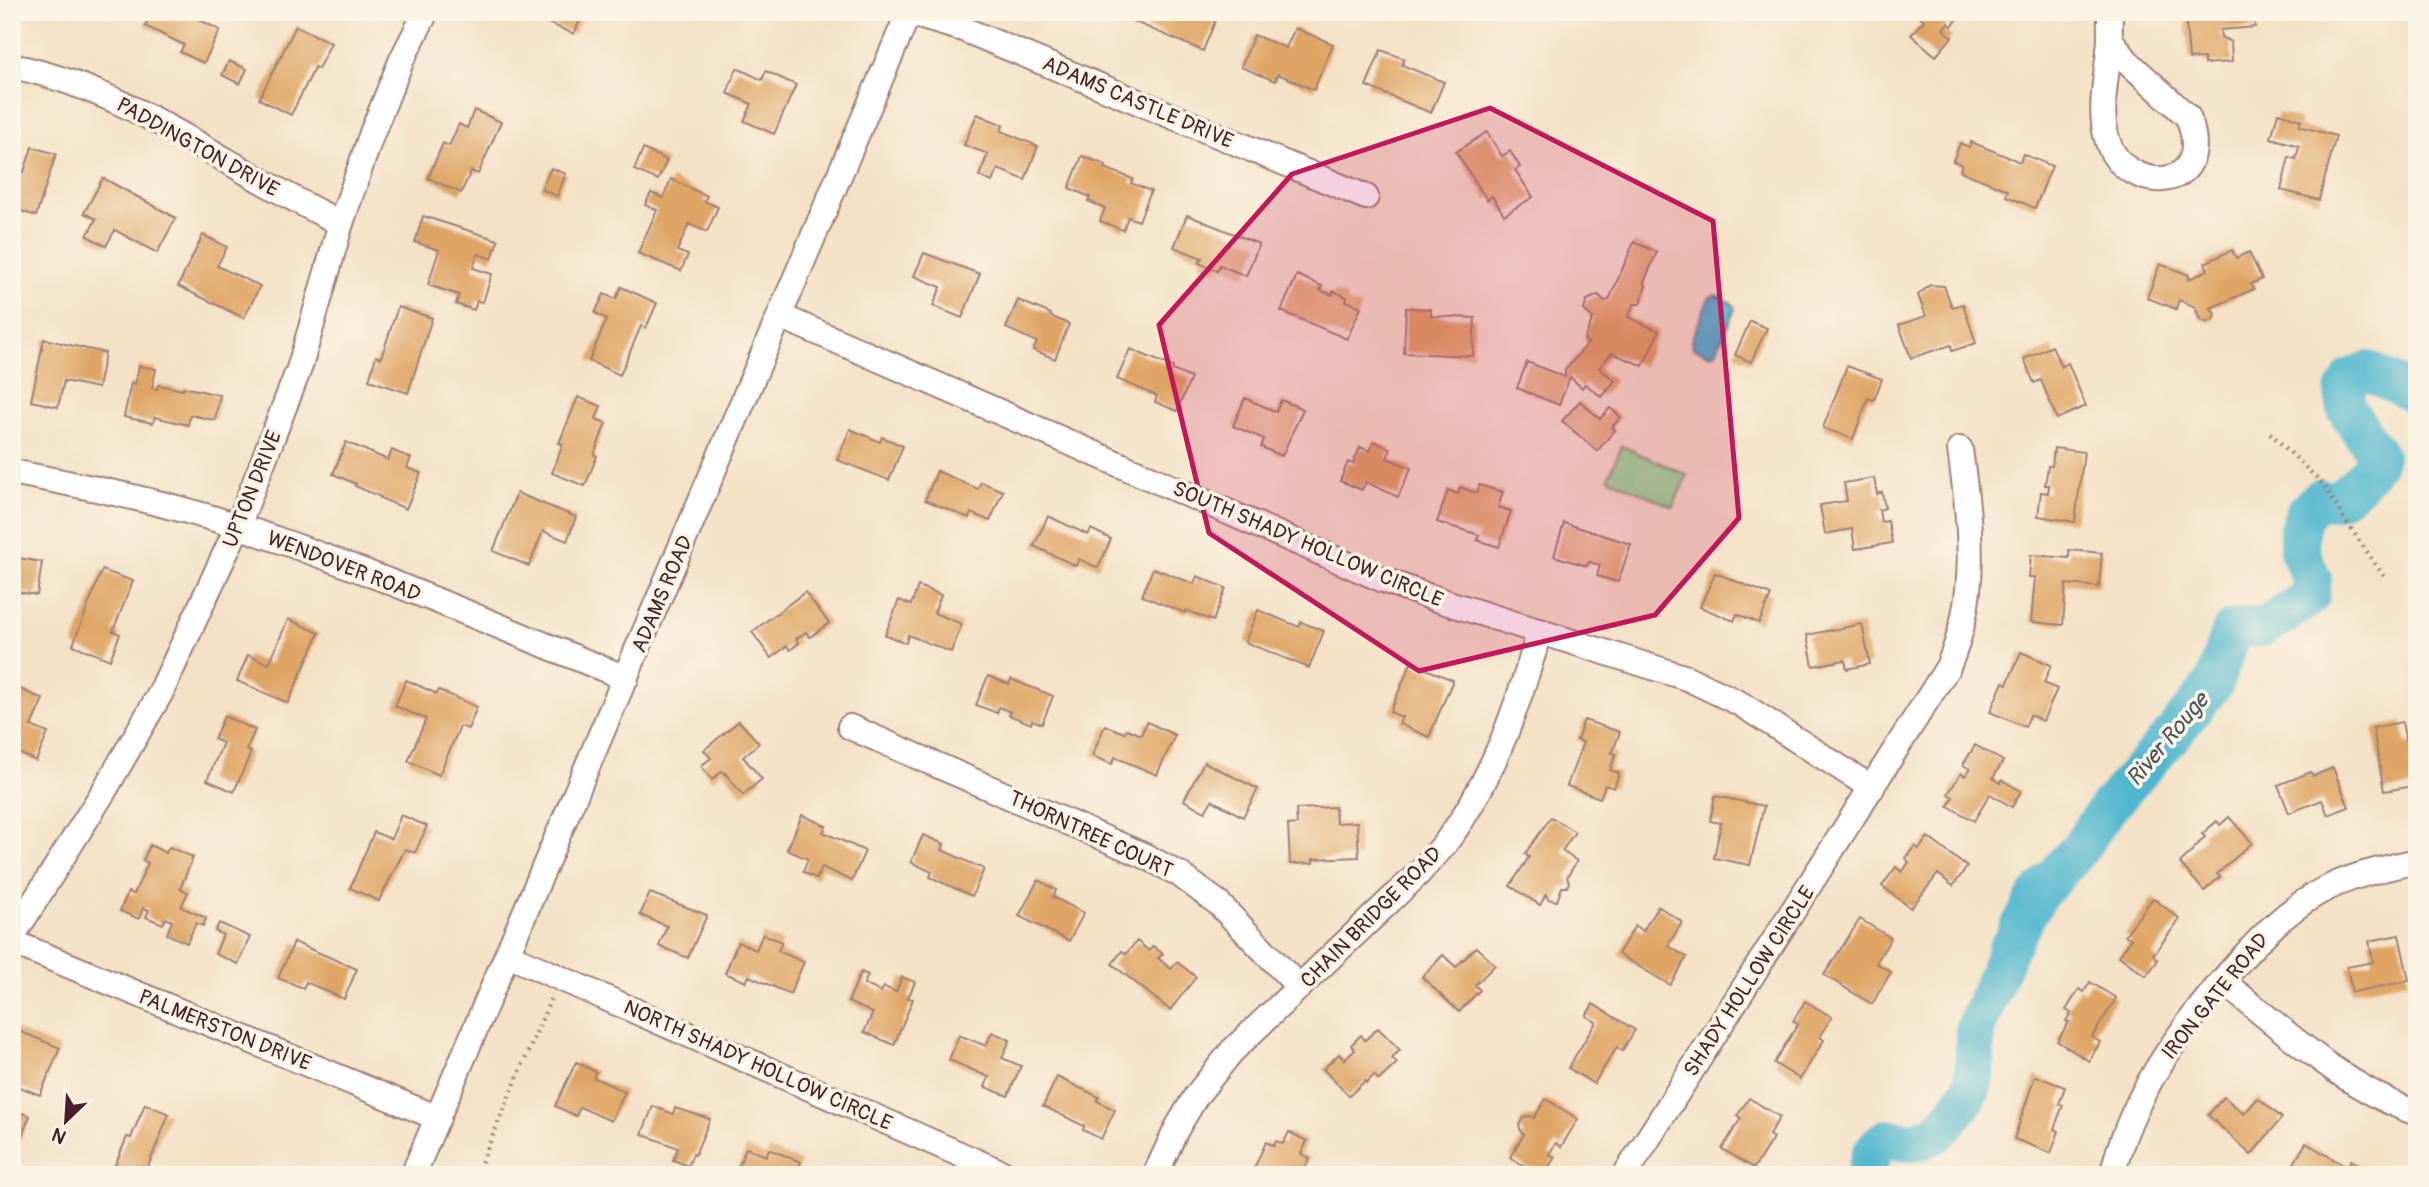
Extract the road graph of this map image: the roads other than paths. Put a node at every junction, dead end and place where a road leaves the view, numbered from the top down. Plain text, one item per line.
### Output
1 (426, 12) edge
2 (2111, 12) edge
3 (908, 13) edge
4 (2110, 39) junction
5 (12, 66) edge
6 (1366, 197) dead end
7 (341, 223) junction
8 (780, 316) junction
9 (1960, 449) dead end
10 (12, 472) edge
11 (238, 526) junction
12 (1540, 631) junction
13 (626, 678) junction
14 (850, 727) dead end
15 (1872, 788) junction
16 (2417, 860) edge
17 (12, 939) edge
18 (508, 955) junction
19 (2222, 981) junction
20 (1300, 987) junction
21 (2417, 1113) edge
22 (438, 1118) junction
23 (413, 1175) edge
24 (1007, 1175) edge
25 (1156, 1175) edge
26 (1625, 1175) edge
27 (2112, 1175) edge

1 - 7 street, UPTON DRIVE
2 - 4 street
3 - 6 street, ADAMS CASTLE DRIVE
3 - 8 street, ADAMS ROAD
4 - 4 street
5 - 7 street, PADDINGTON DRIVE
7 - 11 street, UPTON DRIVE
8 - 12 street, SOUTH SHADY HOLLOW CIRCLE
8 - 13 street, ADAMS ROAD
9 - 15 street, SHADY HOLLOW CIRCLE
10 - 11 street, WENDOVER ROAD
11 - 13 street, WENDOVER ROAD
11 - 17 street, UPTON DRIVE
12 - 15 street, SOUTH SHADY HOLLOW CIRCLE
12 - 20 street, CHAIN BRIDGE ROAD
13 - 18 street, ADAMS ROAD
14 - 20 street, THORNTREE COURT
15 - 26 street, SHADY HOLLOW CIRCLE
16 - 19 street, IRON GATE ROAD
17 - 22 street, PALMERSTON DRIVE
18 - 22 street, ADAMS ROAD
18 - 24 street, NORTH SHADY HOLLOW CIRCLE
19 - 21 street
19 - 27 street, IRON GATE ROAD
20 - 25 street, CHAIN BRIDGE ROAD
22 - 23 street, ADAMS ROAD

